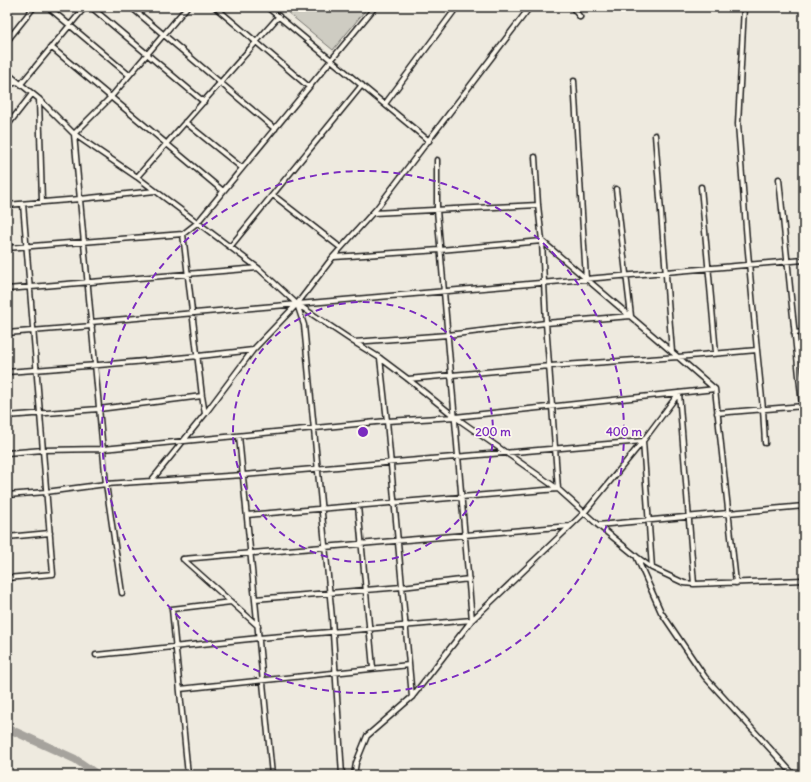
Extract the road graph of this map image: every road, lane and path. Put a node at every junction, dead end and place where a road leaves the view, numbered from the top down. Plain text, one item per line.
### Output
1 (34, 7) edge
2 (48, 7) edge
3 (85, 7) edge
4 (91, 7) edge
5 (131, 7) edge
6 (179, 7) edge
7 (187, 7) edge
8 (215, 7) edge
9 (267, 7) edge
10 (375, 7) edge
11 (456, 7) edge
12 (530, 7) edge
13 (572, 7) edge
14 (744, 7) edge
15 (184, 11) junction
16 (279, 16) junction
17 (580, 17) dead end
18 (70, 25) junction
19 (164, 35) junction
20 (7, 41) edge
21 (256, 42) junction
22 (51, 47) junction
23 (147, 54) junction
24 (331, 60) junction
25 (7, 73) edge
26 (129, 75) junction
27 (574, 81) dead end
28 (20, 83) junction
29 (220, 83) junction
30 (7, 85) edge
31 (362, 85) junction
32 (308, 87) junction
33 (32, 94) junction
34 (111, 97) junction
35 (39, 99) junction
36 (204, 102) junction
37 (385, 104) junction
38 (185, 122) junction
39 (7, 126) edge
40 (275, 128) junction
41 (74, 134) junction
42 (655, 135) dead end
43 (429, 140) junction
44 (167, 144) junction
45 (535, 157) dead end
46 (437, 160) dead end
47 (242, 168) junction
48 (137, 177) junction
49 (779, 179) dead end
50 (701, 187) dead end
51 (616, 189) dead end
52 (156, 191) junction
53 (223, 191) junction
54 (273, 195) junction
55 (80, 199) junction
56 (42, 202) junction
57 (23, 204) junction
58 (7, 205) edge
59 (538, 205) junction
60 (437, 210) junction
61 (372, 214) junction
62 (197, 223) junction
63 (183, 234) junction
64 (542, 241) junction
65 (84, 242) junction
66 (26, 246) junction
67 (230, 247) junction
68 (7, 248) edge
69 (341, 248) junction
70 (440, 250) junction
71 (333, 257) junction
72 (804, 260) edge
73 (787, 261) junction
74 (749, 265) junction
75 (258, 268) junction
76 (708, 268) junction
77 (666, 272) junction
78 (188, 274) junction
79 (626, 275) junction
80 (586, 279) junction
81 (88, 282) junction
82 (544, 282) junction
83 (30, 287) junction
84 (7, 289) edge
85 (444, 291) junction
86 (297, 304) junction
87 (192, 313) junction
88 (631, 316) junction
89 (546, 323) junction
90 (92, 324) junction
91 (33, 331) junction
92 (804, 332) edge
93 (7, 333) edge
94 (794, 333) junction
95 (448, 335) junction
96 (354, 342) junction
97 (253, 350) junction
98 (757, 350) junction
99 (672, 352) junction
100 (716, 354) junction
101 (198, 357) junction
102 (678, 357) junction
103 (380, 358) junction
104 (95, 366) junction
105 (550, 366) junction
106 (36, 370) junction
107 (7, 372) edge
108 (451, 375) junction
109 (408, 379) junction
110 (714, 389) junction
111 (679, 393) junction
112 (202, 396) junction
113 (552, 406) junction
114 (803, 406) edge
115 (99, 409) junction
116 (764, 409) junction
117 (40, 413) junction
118 (717, 413) junction
119 (205, 414) junction
120 (7, 416) edge
121 (455, 417) junction
122 (387, 421) junction
123 (804, 425) edge
124 (314, 428) junction
125 (239, 436) junction
126 (184, 441) junction
127 (643, 441) junction
128 (765, 443) dead end
129 (555, 448) junction
130 (103, 449) junction
131 (43, 450) junction
132 (506, 452) junction
133 (7, 454) edge
134 (458, 456) junction
135 (390, 462) junction
136 (317, 468) junction
137 (243, 474) junction
138 (151, 481) junction
139 (106, 484) junction
140 (558, 489) junction
141 (46, 492) junction
142 (7, 495) edge
143 (462, 497) junction
144 (394, 503) junction
145 (358, 506) junction
146 (804, 506) edge
147 (321, 509) junction
148 (584, 513) junction
149 (728, 513) junction
150 (247, 515) junction
151 (689, 517) junction
152 (649, 520) junction
153 (598, 525) junction
154 (570, 526) junction
155 (50, 533) junction
156 (465, 535) junction
157 (7, 537) edge
158 (398, 541) junction
159 (361, 544) junction
160 (325, 547) junction
161 (251, 553) junction
162 (637, 557) junction
163 (652, 568) junction
164 (7, 578) edge
165 (469, 579) junction
166 (804, 580) edge
167 (736, 583) junction
168 (694, 584) junction
169 (402, 587) junction
170 (366, 590) junction
171 (122, 593) dead end
172 (329, 593) junction
173 (255, 599) junction
174 (231, 602) junction
175 (472, 620) junction
176 (258, 626) junction
177 (405, 626) junction
178 (369, 629) junction
179 (333, 632) junction
180 (259, 638) junction
181 (176, 647) junction
182 (96, 655) dead end
183 (409, 665) junction
184 (373, 668) junction
185 (335, 672) junction
186 (263, 680) junction
187 (180, 689) junction
188 (412, 697) junction
189 (188, 775) edge
190 (272, 775) edge
191 (342, 775) edge
192 (354, 775) edge
193 (794, 775) edge

1 - 20 street
2 - 18 street
3 - 18 street
4 - 23 street
5 - 19 street
6 - 15 street
7 - 15 street
8 - 21 street
9 - 16 street
10 - 24 street
11 - 37 street
12 - 43 street
13 - 17 street
14 - 74 street
15 - 19 street
16 - 21 street
16 - 24 street
18 - 22 street
18 - 26 street
19 - 23 street
19 - 29 street
21 - 29 street
21 - 32 street
22 - 28 street
22 - 34 street
23 - 26 street
23 - 36 street
24 - 31 street
24 - 32 street
25 - 28 street
26 - 34 street
27 - 80 street
28 - 30 street
28 - 33 street
29 - 36 street
29 - 40 street
31 - 37 street
31 - 54 street
32 - 40 street
33 - 35 street
33 - 39 street
34 - 41 street
34 - 44 street
35 - 41 street
35 - 56 street
36 - 38 street
37 - 43 street
38 - 44 street
38 - 47 street
40 - 47 street
41 - 48 street
41 - 55 street
42 - 77 street
43 - 61 street
44 - 48 street
44 - 53 street
45 - 59 street
46 - 60 street
47 - 53 street
48 - 52 street
49 - 73 street
50 - 76 street
51 - 79 street
52 - 55 street
52 - 62 street
53 - 62 street
54 - 67 street
54 - 69 street
55 - 56 street
55 - 65 street
56 - 57 street
57 - 58 street
57 - 66 street
59 - 60 street
59 - 64 street
60 - 61 street
60 - 70 street
61 - 69 street
62 - 63 street
62 - 67 street
63 - 65 street
63 - 78 street
64 - 70 street
64 - 80 street
64 - 82 street
65 - 66 street
65 - 81 street
66 - 68 street
66 - 83 street
67 - 75 street
69 - 71 street
70 - 71 street
70 - 85 street
71 - 86 street
72 - 73 street
73 - 74 street
73 - 94 street
74 - 76 street
74 - 98 street
75 - 78 street
75 - 86 street
76 - 77 street
76 - 100 street
77 - 79 street
77 - 99 street
78 - 81 street
78 - 87 street
79 - 80 street
79 - 88 street
80 - 82 street
80 - 88 street
81 - 83 street
81 - 90 street
82 - 85 street
82 - 89 street
83 - 84 street
83 - 91 street
85 - 86 street
85 - 95 street
86 - 87 street
86 - 96 street
86 - 97 street
86 - 124 street
87 - 90 street
87 - 101 street
88 - 89 street
88 - 99 street
89 - 95 street
89 - 105 street
90 - 91 street
90 - 104 street
91 - 93 street
91 - 106 street
92 - 94 street
94 - 114 street
95 - 96 street
95 - 108 street
96 - 103 street
97 - 101 street
97 - 119 street
98 - 100 street
98 - 116 street
99 - 102 street
100 - 102 street
101 - 104 street
101 - 112 street
102 - 105 street
102 - 110 street
103 - 109 street
103 - 122 street
104 - 106 street
104 - 115 street
105 - 108 street
105 - 113 street
106 - 107 street
106 - 117 street
108 - 109 street
108 - 121 street
109 - 121 street
110 - 111 street
110 - 118 street
111 - 113 street
111 - 127 street
111 - 151 street
112 - 115 street
112 - 119 street
113 - 121 street
113 - 129 street
114 - 116 street
114 - 123 street
115 - 117 street
115 - 130 street
116 - 118 street
116 - 128 street
117 - 120 street
117 - 131 street
118 - 149 street
119 - 126 street
121 - 122 street
121 - 132 street
121 - 134 street
122 - 124 street
122 - 135 street
124 - 125 street
124 - 136 street
125 - 126 street
125 - 137 street
126 - 130 street
126 - 138 street
127 - 129 street
127 - 148 street
127 - 152 street
129 - 132 street
129 - 140 street
130 - 131 street
130 - 139 street
131 - 133 street
131 - 141 street
132 - 134 street
132 - 140 street
134 - 135 street
134 - 143 street
135 - 136 street
135 - 144 street
136 - 137 street
136 - 147 street
137 - 138 street
137 - 150 street
138 - 139 street
139 - 141 street
139 - 171 street
140 - 143 street
140 - 148 street
141 - 142 street
141 - 155 street
143 - 144 street
143 - 156 street
144 - 145 street
144 - 158 street
145 - 147 street
145 - 159 street
146 - 149 street
147 - 150 street
147 - 160 street
148 - 153 street
148 - 154 street
149 - 151 street
149 - 167 street
150 - 161 street
151 - 152 street
151 - 168 street
152 - 153 street
152 - 163 street
153 - 162 street
154 - 156 street
154 - 175 street
155 - 157 street
155 - 164 street
156 - 158 street
156 - 165 street
158 - 159 street
158 - 169 street
159 - 160 street
159 - 170 street
160 - 161 street
160 - 172 street
161 - 173 street
161 - 174 street
162 - 163 street
162 - 193 street
163 - 168 street
165 - 169 street
165 - 175 street
166 - 167 street
167 - 168 street
169 - 170 street
169 - 177 street
170 - 172 street
170 - 178 street
172 - 173 street
172 - 179 street
173 - 176 street
174 - 176 street
174 - 181 street
175 - 177 street
175 - 188 street
176 - 180 street
177 - 178 street
177 - 183 street
178 - 179 street
178 - 184 street
179 - 180 street
179 - 185 street
180 - 181 street
180 - 186 street
181 - 182 street
181 - 187 street
183 - 184 street
183 - 188 street
184 - 185 street
185 - 186 street
185 - 191 street
186 - 187 street
186 - 190 street
187 - 189 street
188 - 192 street

